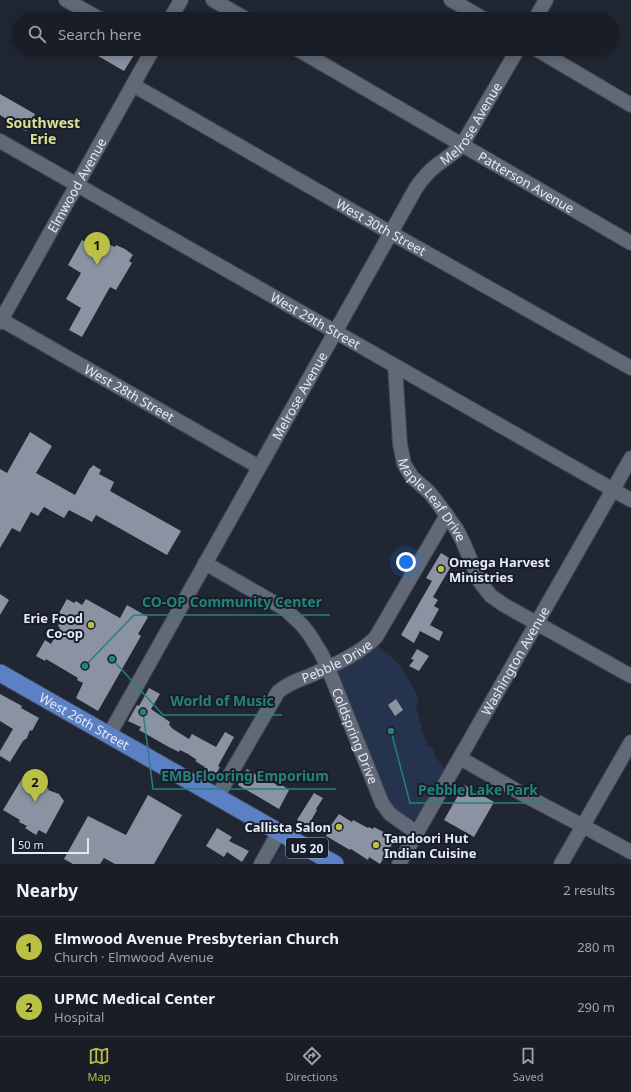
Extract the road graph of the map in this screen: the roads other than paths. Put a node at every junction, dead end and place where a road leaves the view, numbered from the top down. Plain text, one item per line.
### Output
1 (66, 0) edge
2 (181, 0) edge
3 (213, 0) edge
4 (451, 0) edge
5 (546, 0) edge
6 (87, 12) edge
7 (174, 12) edge
8 (234, 12) edge
9 (472, 12) edge
10 (539, 12) edge
11 (149, 56) edge
12 (309, 56) edge
13 (514, 56) edge
14 (548, 56) edge
15 (133, 86) junction
16 (631, 105) edge
17 (0, 141) edge
18 (462, 145) junction
19 (77, 185) junction
20 (391, 232) junction
21 (631, 243) edge
22 (0, 320) edge
23 (335, 332) junction
24 (395, 366) junction
25 (631, 368) edge
26 (631, 458) edge
27 (259, 467) junction
28 (613, 490) junction
29 (631, 500) edge
30 (447, 515) junction
31 (205, 563) junction
32 (537, 623) junction
33 (328, 668) junction
34 (0, 673) edge
35 (631, 676) edge
36 (109, 735) junction
37 (631, 742) edge
38 (460, 758) junction
39 (217, 797) junction
40 (583, 826) junction
41 (279, 832) junction
42 (417, 833) junction
43 (631, 852) edge
44 (261, 864) edge
45 (335, 864) edge
46 (399, 864) edge
47 (561, 864) edge

1 - 6 street
2 - 7 street
3 - 8 street
4 - 9 street
5 - 10 street
11 - 15 street, Elmwood Avenue
12 - 18 street, Patterson Avenue
13 - 18 street, Melrose Avenue
14 - 16 street
15 - 19 street, Elmwood Avenue
15 - 20 street, West 30th Street
17 - 19 street, West 29th Street
18 - 20 street, Melrose Avenue
18 - 21 street, Patterson Avenue
19 - 22 street, Elmwood Avenue
19 - 23 street, West 29th Street
20 - 23 street, Melrose Avenue
20 - 25 street, West 30th Street
22 - 27 street, West 28th Street
23 - 24 street, West 29th Street
23 - 27 street, Melrose Avenue
24 - 28 street, West 29th Street
24 - 30 street, Maple Leaf Drive
26 - 28 street, Washington Avenue
27 - 31 street, Melrose Avenue
28 - 29 street, West 29th Street
28 - 32 street, Washington Avenue
30 - 32 street, Maple Leaf Drive
30 - 33 street, Pebble Drive
31 - 33 street, Coldspring Drive
31 - 36 street, Melrose Avenue
32 - 35 street
32 - 38 street, Washington Avenue
33 - 39 street, Pebble Drive
33 - 42 street, Coldspring Drive
34 - 36 main road, West 26th Street / US 20
36 - 39 main road, West 26th Street / US 20
37 - 40 street
38 - 40 street
38 - 42 street, Washington Avenue
39 - 41 main road, West 26th Street / US 20
40 - 43 street
40 - 47 street
41 - 44 street
41 - 45 main road, West 26th Street / US 20
42 - 46 street, Washington Avenue

